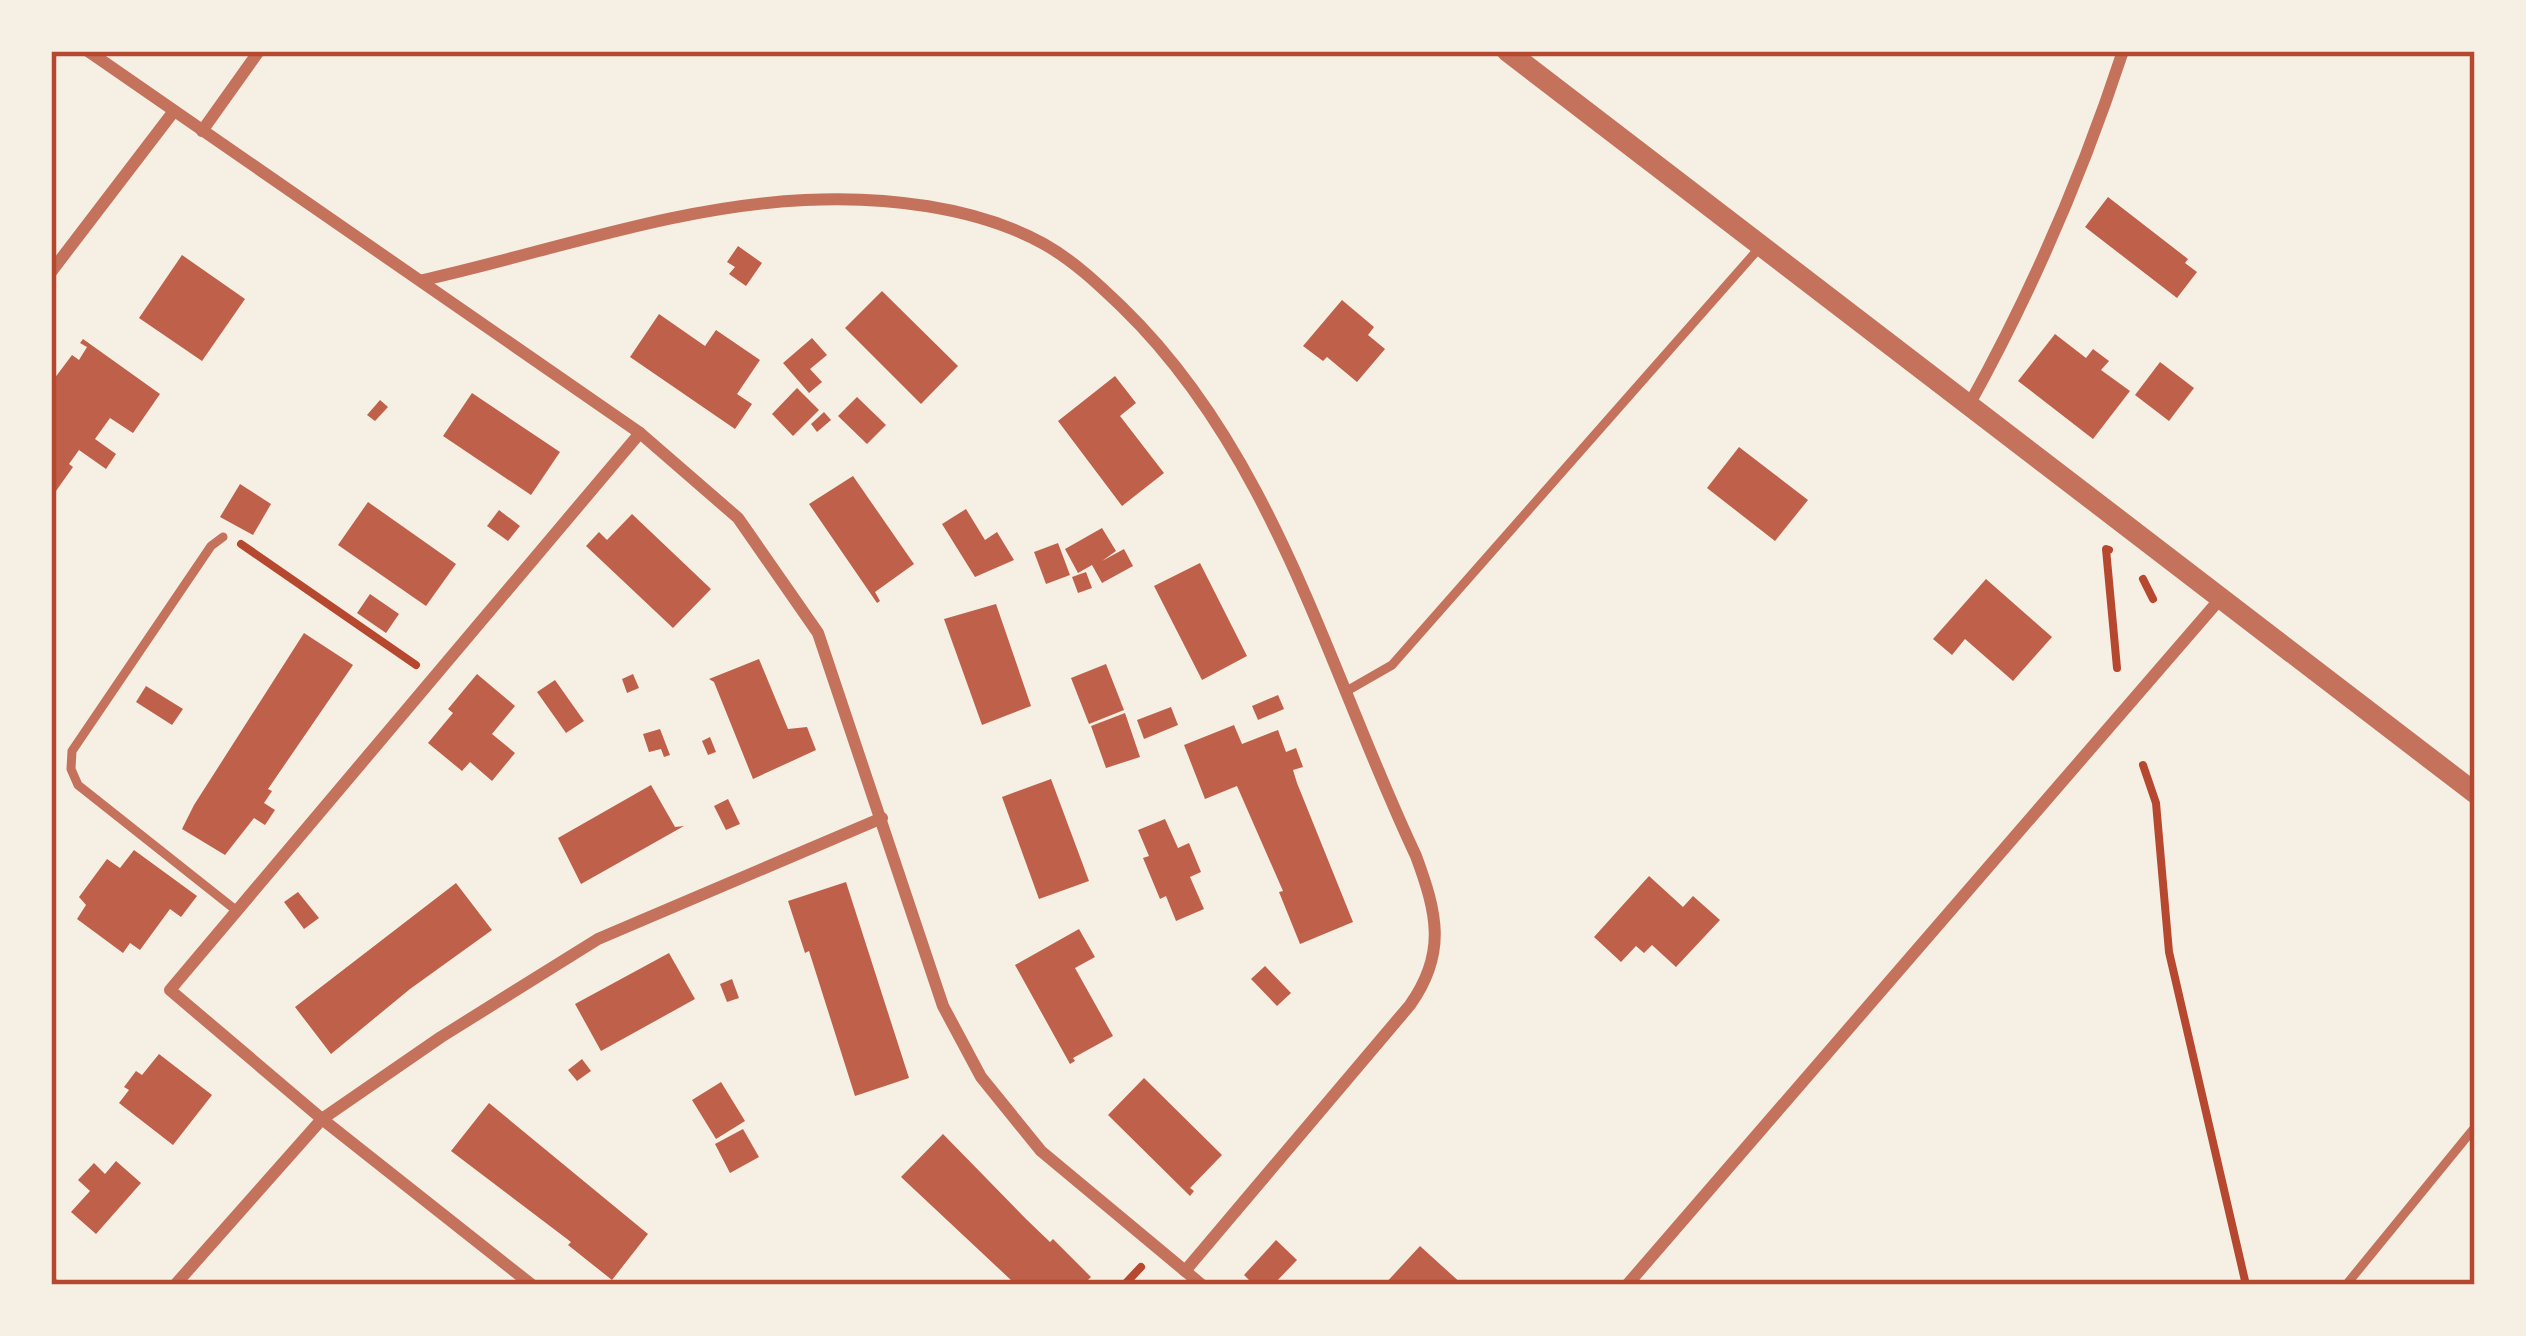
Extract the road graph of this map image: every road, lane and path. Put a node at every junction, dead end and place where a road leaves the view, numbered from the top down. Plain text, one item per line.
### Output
1 (88, 51) edge
2 (259, 51) edge
3 (1507, 51) edge
4 (2123, 51) edge
5 (175, 111) junction
6 (202, 131) junction
7 (1761, 246) junction
8 (51, 272) edge
9 (423, 280) junction
10 (1970, 405) junction
11 (640, 433) junction
12 (223, 537) joint
13 (2123, 558) dead end
14 (2138, 572) dead end
15 (2220, 598) junction
16 (2153, 599) dead end
17 (2116, 668) dead end
18 (423, 670) dead end
19 (1345, 692) junction
20 (2144, 765) dead end
21 (2475, 793) edge
22 (882, 818) junction
23 (237, 911) junction
24 (322, 1119) junction
25 (2475, 1127) edge
26 (1142, 1266) dead end
27 (1185, 1271) junction
28 (175, 1285) edge
29 (532, 1285) edge
30 (1124, 1285) edge
31 (1202, 1285) edge
32 (1627, 1285) edge
33 (2246, 1285) edge
34 (2346, 1285) edge

1 - 5 street
2 - 6 street
3 - 7 street
4 - 10 street
5 - 6 street
5 - 8 street
6 - 9 street
7 - 10 street
7 - 19 lane
9 - 11 street
9 - 19 street
10 - 15 street
11 - 22 street
11 - 23 street
12 - 18 path
12 - 23 lane
13 - 17 path
14 - 16 path
15 - 21 street
15 - 32 street
19 - 27 street
20 - 33 path
22 - 24 street
22 - 27 street
23 - 24 street
24 - 28 street
24 - 29 street
25 - 34 lane
26 - 30 path
27 - 31 street

